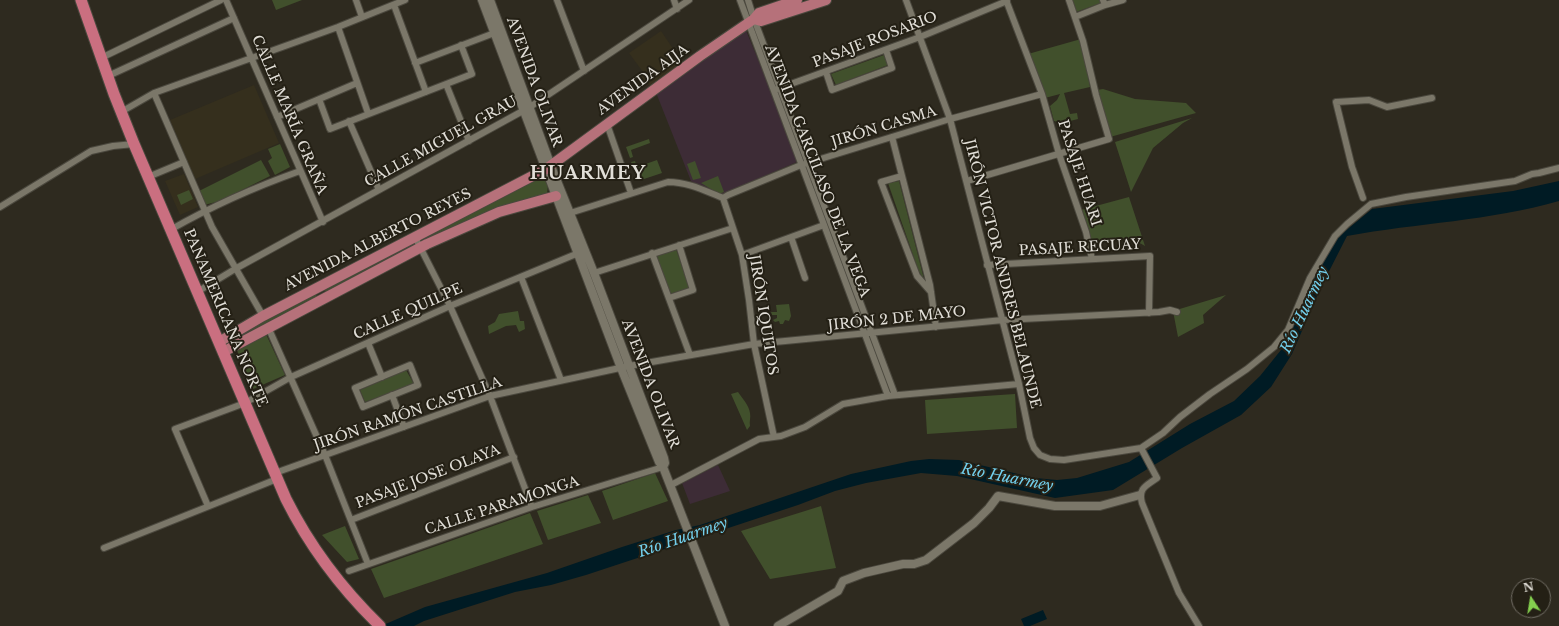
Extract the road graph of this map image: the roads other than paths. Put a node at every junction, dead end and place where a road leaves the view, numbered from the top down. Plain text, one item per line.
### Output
1 (81, 0) edge
2 (220, 0) edge
3 (226, 0) edge
4 (356, 0) edge
5 (406, 0) edge
6 (482, 0) edge
7 (490, 0) edge
8 (557, 0) edge
9 (674, 0) edge
10 (689, 0) edge
11 (740, 0) edge
12 (748, 0) edge
13 (797, 0) edge
14 (826, 0) edge
15 (906, 0) edge
16 (1069, 0) edge
17 (1123, 0) edge
18 (1006, 1) edge
19 (1104, 3) edge
20 (394, 5) junction
21 (677, 9) junction
22 (362, 17) junction
23 (1075, 17) junction
24 (234, 18) junction
25 (751, 21) junction
26 (338, 26) junction
27 (498, 32) junction
28 (920, 37) junction
29 (461, 45) junction
30 (886, 50) junction
31 (251, 57) junction
32 (101, 58) junction
33 (415, 63) junction
34 (584, 71) junction
35 (826, 72) junction
36 (108, 76) junction
37 (357, 83) junction
38 (446, 84) junction
39 (780, 88) junction
40 (774, 90) junction
41 (426, 92) junction
42 (154, 93) junction
43 (1042, 94) junction
44 (1432, 98) dead end
45 (319, 99) junction
46 (527, 109) junction
47 (121, 112) junction
48 (368, 113) junction
49 (277, 117) junction
50 (950, 119) junction
51 (349, 121) junction
52 (607, 124) junction
53 (892, 137) junction
54 (469, 141) junction
55 (134, 144) junction
56 (1059, 154) junction
57 (184, 162) junction
58 (809, 163) junction
59 (802, 165) junction
60 (548, 167) junction
61 (1559, 168) edge
62 (300, 171) junction
63 (902, 176) junction
64 (148, 177) junction
65 (967, 181) junction
66 (378, 190) junction
67 (631, 193) junction
68 (556, 196) junction
69 (723, 198) junction
70 (1362, 198) dead end
71 (0, 207) edge
72 (204, 210) junction
73 (566, 214) junction
74 (322, 222) junction
75 (824, 225) junction
76 (733, 228) junction
77 (170, 230) junction
78 (415, 237) junction
79 (792, 237) junction
80 (678, 245) junction
81 (420, 247) junction
82 (581, 252) junction
83 (652, 253) junction
84 (742, 255) junction
85 (1092, 259) junction
86 (987, 265) junction
87 (235, 269) junction
88 (594, 273) junction
89 (521, 276) junction
90 (805, 278) dead end
91 (317, 288) junction
92 (197, 292) junction
93 (930, 292) junction
94 (322, 298) junction
95 (669, 298) junction
96 (450, 306) junction
97 (1177, 312) dead end
98 (1149, 313) junction
99 (263, 316) junction
100 (1003, 320) junction
101 (268, 327) junction
102 (936, 327) junction
103 (869, 333) junction
104 (368, 343) junction
105 (754, 344) junction
106 (221, 347) junction
107 (690, 355) junction
108 (625, 367) junction
109 (291, 377) junction
110 (382, 377) junction
111 (562, 380) junction
112 (1019, 384) junction
113 (392, 395) junction
114 (896, 395) junction
115 (490, 396) junction
116 (888, 396) junction
117 (245, 403) junction
118 (404, 427) junction
119 (774, 437) junction
120 (1141, 448) junction
121 (325, 455) junction
122 (514, 457) junction
123 (663, 466) junction
124 (276, 476) junction
125 (671, 485) junction
126 (1140, 495) junction
127 (208, 506) junction
128 (532, 507) junction
129 (351, 520) junction
130 (104, 548) dead end
131 (368, 564) junction
132 (349, 571) dead end
133 (378, 624) edge
134 (725, 626) edge
135 (778, 626) edge
136 (1199, 626) edge

1 - 32 highway, PANAMERICANA NORTE
2 - 32 street
3 - 24 street, CALLE MARÍA GRAÑA
4 - 22 street
5 - 20 street
6 - 27 street, AVENIDA OLIVAR
7 - 27 street, AVENIDA OLIVAR
8 - 34 street
9 - 21 street
10 - 21 street, CALLE MIGUEL GRAU
11 - 25 street, AVENIDA GARCILASO DE LA VEGA
12 - 25 street, AVENIDA GARCILASO DE LA VEGA
13 - 25 main road, AVENIDA AIJA
14 - 25 main road
15 - 28 street, JIRÓN VICTOR ANDRES BELAUNDE
16 - 23 street
17 - 19 street
18 - 28 street, PASAJE ROSARIO
18 - 43 street, PASAJE HUARI
19 - 23 street
20 - 22 street
20 - 33 street
21 - 34 street, CALLE MIGUEL GRAU
22 - 26 street
23 - 56 street
24 - 31 street, CALLE MARÍA GRAÑA
24 - 36 street
25 - 39 street, AVENIDA GARCILASO DE LA VEGA
25 - 40 street, AVENIDA GARCILASO DE LA VEGA
25 - 52 main road, AVENIDA AIJA
26 - 31 street
26 - 37 street
27 - 29 street
27 - 46 street, AVENIDA OLIVAR
28 - 30 street, PASAJE ROSARIO
28 - 50 street, JIRÓN VICTOR ANDRES BELAUNDE
29 - 33 street
29 - 38 street
30 - 35 street, PASAJE ROSARIO
30 - 35 street
31 - 42 street
31 - 49 street, CALLE MARÍA GRAÑA
32 - 36 highway, PANAMERICANA NORTE
33 - 41 street
34 - 46 street, CALLE MIGUEL GRAU
35 - 39 street, PASAJE ROSARIO
36 - 47 highway, PANAMERICANA NORTE
37 - 45 street
37 - 48 street
38 - 41 street
38 - 54 street
39 - 40 street, PASAJE ROSARIO
39 - 58 street, AVENIDA GARCILASO DE LA VEGA
40 - 59 street, AVENIDA GARCILASO DE LA VEGA
41 - 48 street
42 - 47 street
42 - 57 street
43 - 50 street, JIRÓN CASMA
43 - 56 street, PASAJE HUARI
44 - 70 street
45 - 49 street
45 - 51 street
46 - 54 street, CALLE MIGUEL GRAU
46 - 60 street, AVENIDA OLIVAR
47 - 55 highway, PANAMERICANA NORTE
48 - 51 street
49 - 62 street, CALLE MARÍA GRAÑA
50 - 53 street, JIRÓN CASMA
50 - 65 street, JIRÓN VICTOR ANDRES BELAUNDE
51 - 66 street
52 - 60 main road, AVENIDA AIJA
52 - 67 street
53 - 58 street, JIRÓN CASMA
53 - 63 street
54 - 66 street, CALLE MIGUEL GRAU
55 - 64 highway, PANAMERICANA NORTE
55 - 71 street
56 - 65 street
56 - 85 street, PASAJE HUARI
57 - 64 street
57 - 72 street
58 - 59 street, JIRÓN CASMA
58 - 103 street, AVENIDA GARCILASO DE LA VEGA
59 - 69 street, JIRÓN CASMA
59 - 75 street, AVENIDA GARCILASO DE LA VEGA
60 - 68 street, AVENIDA OLIVAR
60 - 73 street, AVENIDA OLIVAR
60 - 78 main road, AVENIDA ALBERTO REYES
61 - 120 street
62 - 72 street
62 - 74 street, CALLE MARÍA GRAÑA
63 - 93 street
63 - 93 street
64 - 77 highway, PANAMERICANA NORTE
65 - 86 street, JIRÓN VICTOR ANDRES BELAUNDE
66 - 74 street, CALLE MIGUEL GRAU
67 - 69 street
67 - 73 street
68 - 73 street, AVENIDA OLIVAR
68 - 81 main road, AVENIDA ALBERTO REYES
69 - 76 street, JIRÓN IQUITOS
72 - 77 street
72 - 87 street
73 - 82 street, AVENIDA OLIVAR
74 - 87 street, CALLE MIGUEL GRAU
75 - 79 street
75 - 103 street, AVENIDA GARCILASO DE LA VEGA
76 - 80 street
76 - 84 street, JIRÓN IQUITOS
77 - 92 highway, PANAMERICANA NORTE
78 - 81 street
78 - 91 main road, AVENIDA ALBERTO REYES
79 - 84 street
79 - 90 street
80 - 83 street
80 - 95 street
81 - 94 main road, AVENIDA ALBERTO REYES
81 - 96 street
82 - 88 street, AVENIDA OLIVAR
82 - 89 street, CALLE QUILPE
82 - 108 street, AVENIDA OLIVAR
83 - 88 street
83 - 95 street
84 - 105 street, JIRÓN IQUITOS
85 - 86 street, PASAJE RECUAY
85 - 98 street, PASAJE RECUAY
86 - 100 street, JIRÓN VICTOR ANDRES BELAUNDE
87 - 92 street, CALLE MIGUEL GRAU
87 - 99 street
88 - 108 street, AVENIDA OLIVAR
89 - 96 street, CALLE QUILPE
89 - 111 street
91 - 94 main road
91 - 99 main road, AVENIDA ALBERTO REYES
92 - 106 highway, PANAMERICANA NORTE
93 - 102 street
94 - 101 main road, AVENIDA ALBERTO REYES
95 - 107 street
96 - 104 street, CALLE QUILPE
96 - 115 street
97 - 98 street, JIRÓN 2 DE MAYO
98 - 100 street, JIRÓN 2 DE MAYO
99 - 106 main road, AVENIDA ALBERTO REYES
100 - 102 street, JIRÓN 2 DE MAYO
100 - 112 street, JIRÓN VICTOR ANDRES BELAUNDE
101 - 106 main road, AVENIDA ALBERTO REYES
101 - 109 street
102 - 103 street, JIRÓN 2 DE MAYO
103 - 105 street, JIRÓN 2 DE MAYO
103 - 114 street, AVENIDA GARCILASO DE LA VEGA
103 - 116 street, AVENIDA GARCILASO DE LA VEGA
104 - 109 street, CALLE QUILPE
104 - 110 street
105 - 107 street, JIRÓN 2 DE MAYO
105 - 119 street, JIRÓN IQUITOS
106 - 117 highway, PANAMERICANA NORTE
107 - 108 street, JIRÓN 2 DE MAYO
108 - 111 street, JIRÓN RAMÓN CASTILLA
108 - 123 street, AVENIDA OLIVAR
109 - 117 street, CALLE QUILPE
109 - 121 street
110 - 113 street
110 - 113 street
111 - 115 street, JIRÓN RAMÓN CASTILLA
112 - 114 street
112 - 120 street, JIRÓN VICTOR ANDRES BELAUNDE
113 - 118 street
114 - 116 street
115 - 118 street, JIRÓN RAMÓN CASTILLA
115 - 122 street
116 - 119 street
117 - 124 highway, PANAMERICANA NORTE
117 - 127 street, CALLE QUILPE
118 - 121 street, JIRÓN RAMÓN CASTILLA
119 - 125 street
120 - 126 street
121 - 124 street, JIRÓN RAMÓN CASTILLA
121 - 129 street
122 - 128 street
122 - 129 street, PASAJE JOSE OLAYA
123 - 125 street, AVENIDA OLIVAR
123 - 128 street, CALLE PARAMONGA
124 - 127 street, JIRÓN RAMÓN CASTILLA
124 - 133 highway, PANAMERICANA NORTE
125 - 134 street, AVENIDA OLIVAR
126 - 135 street
126 - 136 street
127 - 130 street, JIRÓN RAMÓN CASTILLA
128 - 131 street, CALLE PARAMONGA
129 - 131 street
131 - 132 street, CALLE PARAMONGA

